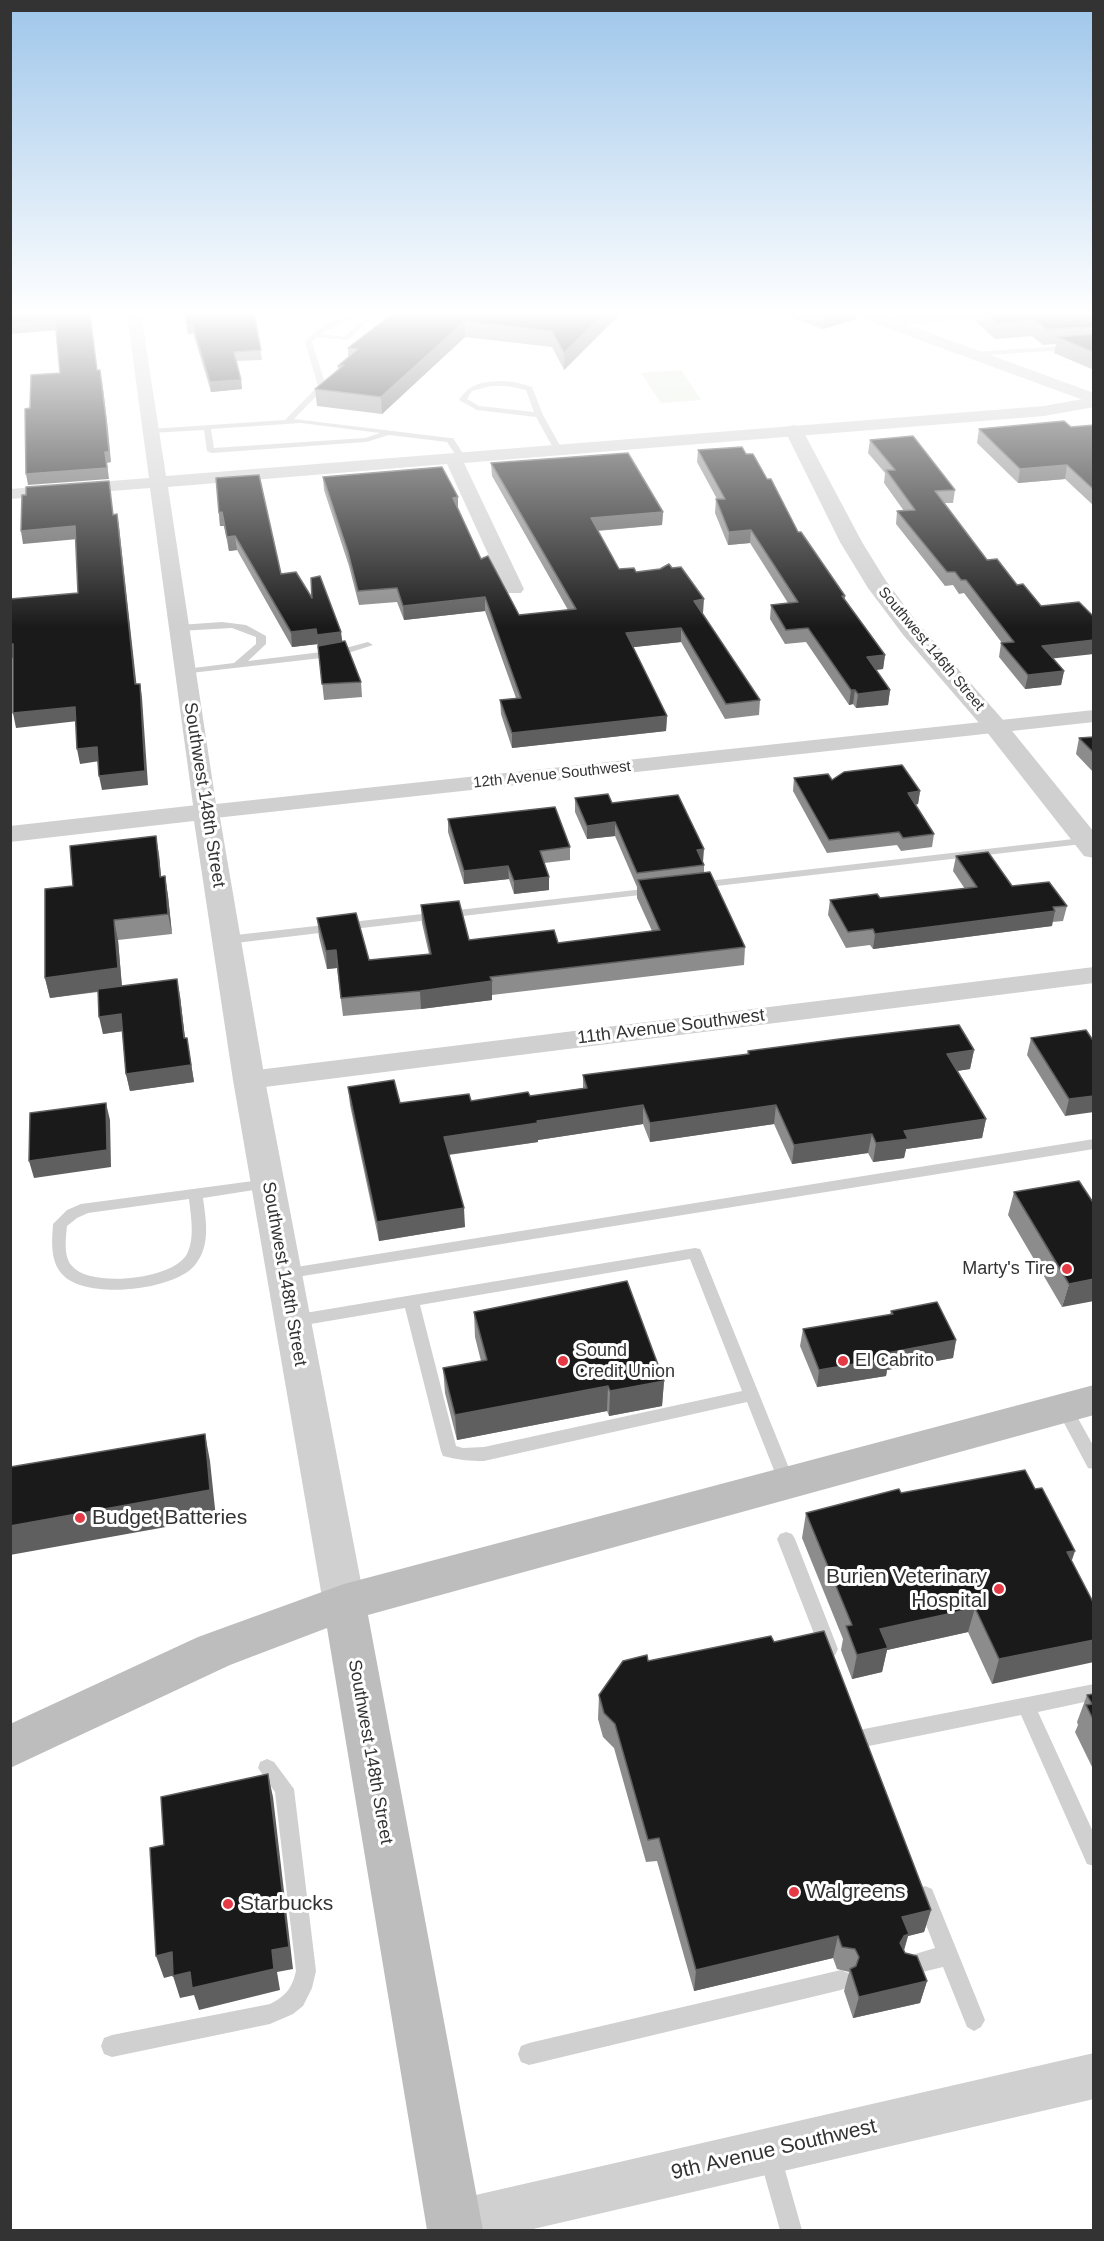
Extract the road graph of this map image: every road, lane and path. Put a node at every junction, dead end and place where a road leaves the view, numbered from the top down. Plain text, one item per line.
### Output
1 (149, 419) edge
2 (290, 419) edge
3 (541, 419) edge
4 (949, 419) edge
5 (287, 422) junction
6 (207, 427) junction
7 (151, 431) junction
8 (794, 431) junction
9 (391, 432) junction
10 (559, 451) junction
11 (457, 458) junction
12 (158, 482) junction
13 (10, 494) edge
14 (514, 589) dead end
15 (179, 628) junction
16 (368, 645) dead end
17 (234, 666) junction
18 (185, 672) junction
19 (1094, 716) edge
20 (995, 726) junction
21 (206, 812) junction
22 (10, 834) edge
23 (1091, 843) edge
24 (686, 887) edge
25 (662, 890) edge
26 (227, 940) junction
27 (1094, 975) edge
28 (249, 1080) junction
29 (1094, 1144) edge
30 (268, 1184) junction
31 (195, 1194) junction
32 (284, 1274) junction
33 (411, 1301) junction
34 (292, 1321) junction
35 (752, 1395) junction
36 (1079, 1404) edge
37 (1094, 1462) edge
38 (787, 1483) junction
39 (786, 1539) dead end
40 (344, 1603) junction
41 (834, 1661) edge
42 (1094, 1692) edge
43 (1026, 1705) junction
44 (855, 1716) edge
45 (864, 1738) junction
46 (10, 1747) edge
47 (872, 1760) edge
48 (267, 1768) dead end
49 (1094, 1857) edge
50 (919, 1879) edge
51 (948, 1955) junction
52 (906, 1965) edge
53 (841, 1980) dead end
54 (974, 2020) dead end
55 (112, 2046) dead end
56 (529, 2054) dead end
57 (1094, 2076) edge
58 (769, 2151) junction
59 (455, 2227) edge
60 (791, 2230) edge

1 - 7 street, Southwest 148th Street
2 - 5 lane
3 - 10 lane
4 - 8 street
5 - 6 lane
5 - 9 lane
6 - 7 lane
6 - 9 lane
7 - 12 street, Southwest 148th Street
8 - 10 street
8 - 20 street, Southwest 146th Street
9 - 11 lane
10 - 11 street
11 - 12 street
11 - 14 street
12 - 13 street
12 - 15 street, Southwest 148th Street
15 - 17 lane
15 - 18 street, Southwest 148th Street
16 - 17 lane
17 - 18 lane
18 - 21 street, Southwest 148th Street
19 - 20 street, 12th Avenue Southwest
20 - 21 street, 12th Avenue Southwest
20 - 23 street, Southwest 146th Street
21 - 22 street, 12th Avenue Southwest
21 - 26 street, Southwest 148th Street
23 - 24 lane
25 - 26 lane
26 - 28 street, Southwest 148th Street
27 - 28 street, 11th Avenue Southwest
28 - 30 street, Southwest 148th Street
29 - 32 lane
30 - 31 lane
30 - 32 street, Southwest 148th Street
31 - 31 lane
32 - 34 street, Southwest 148th Street
33 - 34 lane
33 - 35 lane
33 - 35 lane
34 - 40 street, Southwest 148th Street
35 - 38 lane
36 - 37 lane
36 - 38 main road
38 - 40 main road
39 - 41 lane
40 - 46 main road
40 - 59 main road, Southwest 148th Street
42 - 43 lane
43 - 45 lane
43 - 49 lane
44 - 45 lane
45 - 47 lane
48 - 55 lane
50 - 51 lane
51 - 52 lane
51 - 54 lane
53 - 56 lane
57 - 58 street, 9th Avenue Southwest
58 - 59 street, 9th Avenue Southwest
58 - 60 lane

